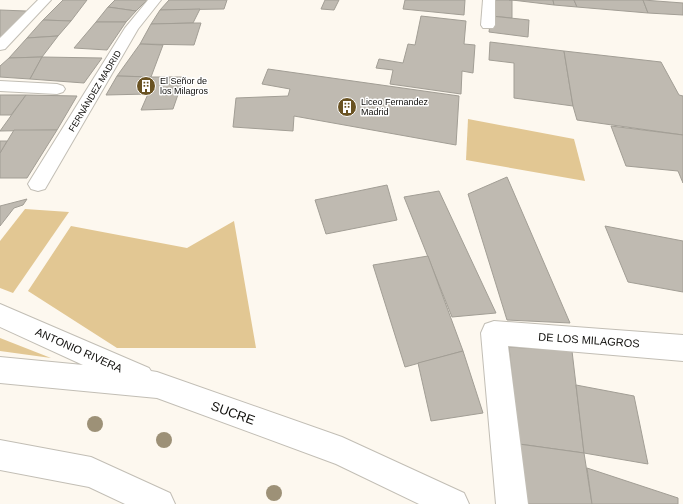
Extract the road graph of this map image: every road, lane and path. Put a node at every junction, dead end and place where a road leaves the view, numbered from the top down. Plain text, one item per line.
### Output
1 (45, 0) edge
2 (155, 0) edge
3 (489, 0) edge
4 (488, 25) dead end
5 (0, 46) edge
6 (0, 86) edge
7 (57, 89) dead end
8 (38, 184) dead end
9 (0, 315) edge
10 (683, 348) edge
11 (0, 370) edge
12 (157, 385) junction
13 (0, 456) edge
14 (159, 504) edge
15 (453, 504) edge
16 (512, 504) edge

1 - 5 street
2 - 8 street, FERNÁNDEZ MADRID
3 - 4 street
6 - 7 street
9 - 12 street, ANTONIO RIVERA
10 - 16 street, DE LOS MILAGROS
11 - 12 street, SUCRE
12 - 15 street, SUCRE
13 - 14 street

